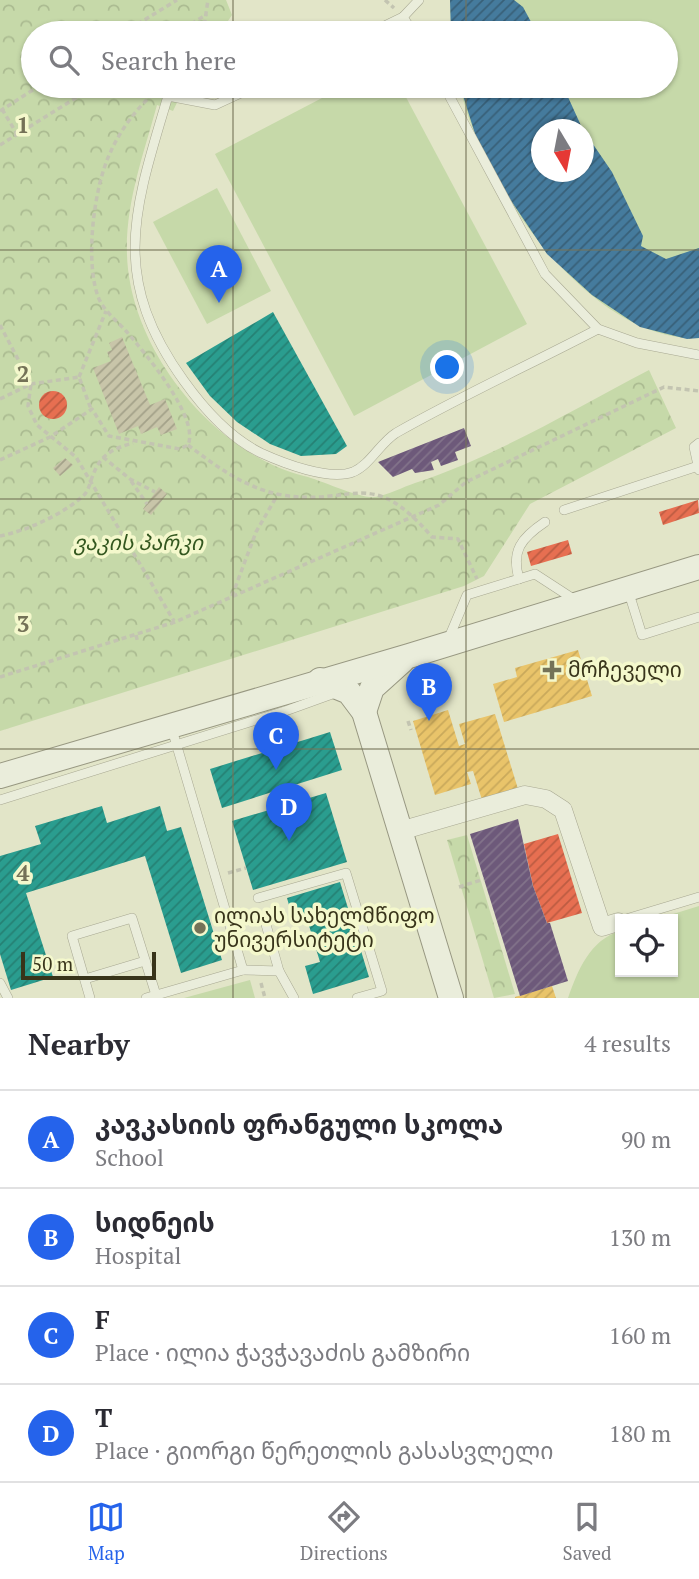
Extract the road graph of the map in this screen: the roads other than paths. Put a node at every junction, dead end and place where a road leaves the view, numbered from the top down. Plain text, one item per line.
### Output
1 (419, 0) edge
2 (403, 17) junction
3 (395, 21) edge
4 (405, 21) edge
5 (167, 98) edge
6 (178, 98) edge
7 (230, 98) edge
8 (450, 98) edge
9 (598, 329) junction
10 (699, 355) edge
11 (699, 443) edge
12 (698, 468) edge
13 (564, 510) dead end
14 (545, 522) dead end
15 (699, 566) edge
16 (519, 579) junction
17 (627, 588) junction
18 (579, 603) junction
19 (699, 617) edge
20 (446, 645) junction
21 (409, 656) junction
22 (320, 680) junction
23 (343, 689) junction
24 (364, 712) junction
25 (173, 734) junction
26 (0, 776) edge
27 (0, 800) edge
28 (400, 831) junction
29 (699, 897) edge
30 (258, 898) dead end
31 (648, 914) edge
32 (265, 920) dead end
33 (615, 925) edge
34 (145, 961) junction
35 (243, 970) junction
36 (279, 971) junction
37 (85, 979) junction
38 (0, 983) edge
39 (157, 996) edge
40 (8, 998) edge
41 (90, 998) edge
42 (294, 998) edge
43 (357, 998) edge
44 (452, 998) edge

1 - 2 lane
2 - 3 lane
2 - 4 lane
5 - 9 lane
6 - 7 lane
8 - 9 lane
9 - 10 lane
11 - 12 lane
12 - 13 lane
14 - 16 lane
15 - 17 main road
16 - 18 lane
16 - 20 lane
17 - 18 main road
17 - 19 lane
18 - 20 main road
20 - 21 main road
21 - 22 main road
21 - 23 lane
21 - 24 main road
22 - 23 main road
22 - 25 main road
23 - 24 main road
23 - 25 lane
24 - 28 main road
25 - 26 main road
25 - 27 lane
25 - 35 lane
28 - 33 street
28 - 44 main road
29 - 31 lane
30 - 43 lane
32 - 36 lane
34 - 37 lane
34 - 37 lane
34 - 39 lane
35 - 36 lane
35 - 39 lane
36 - 42 lane
37 - 41 lane
38 - 40 lane

